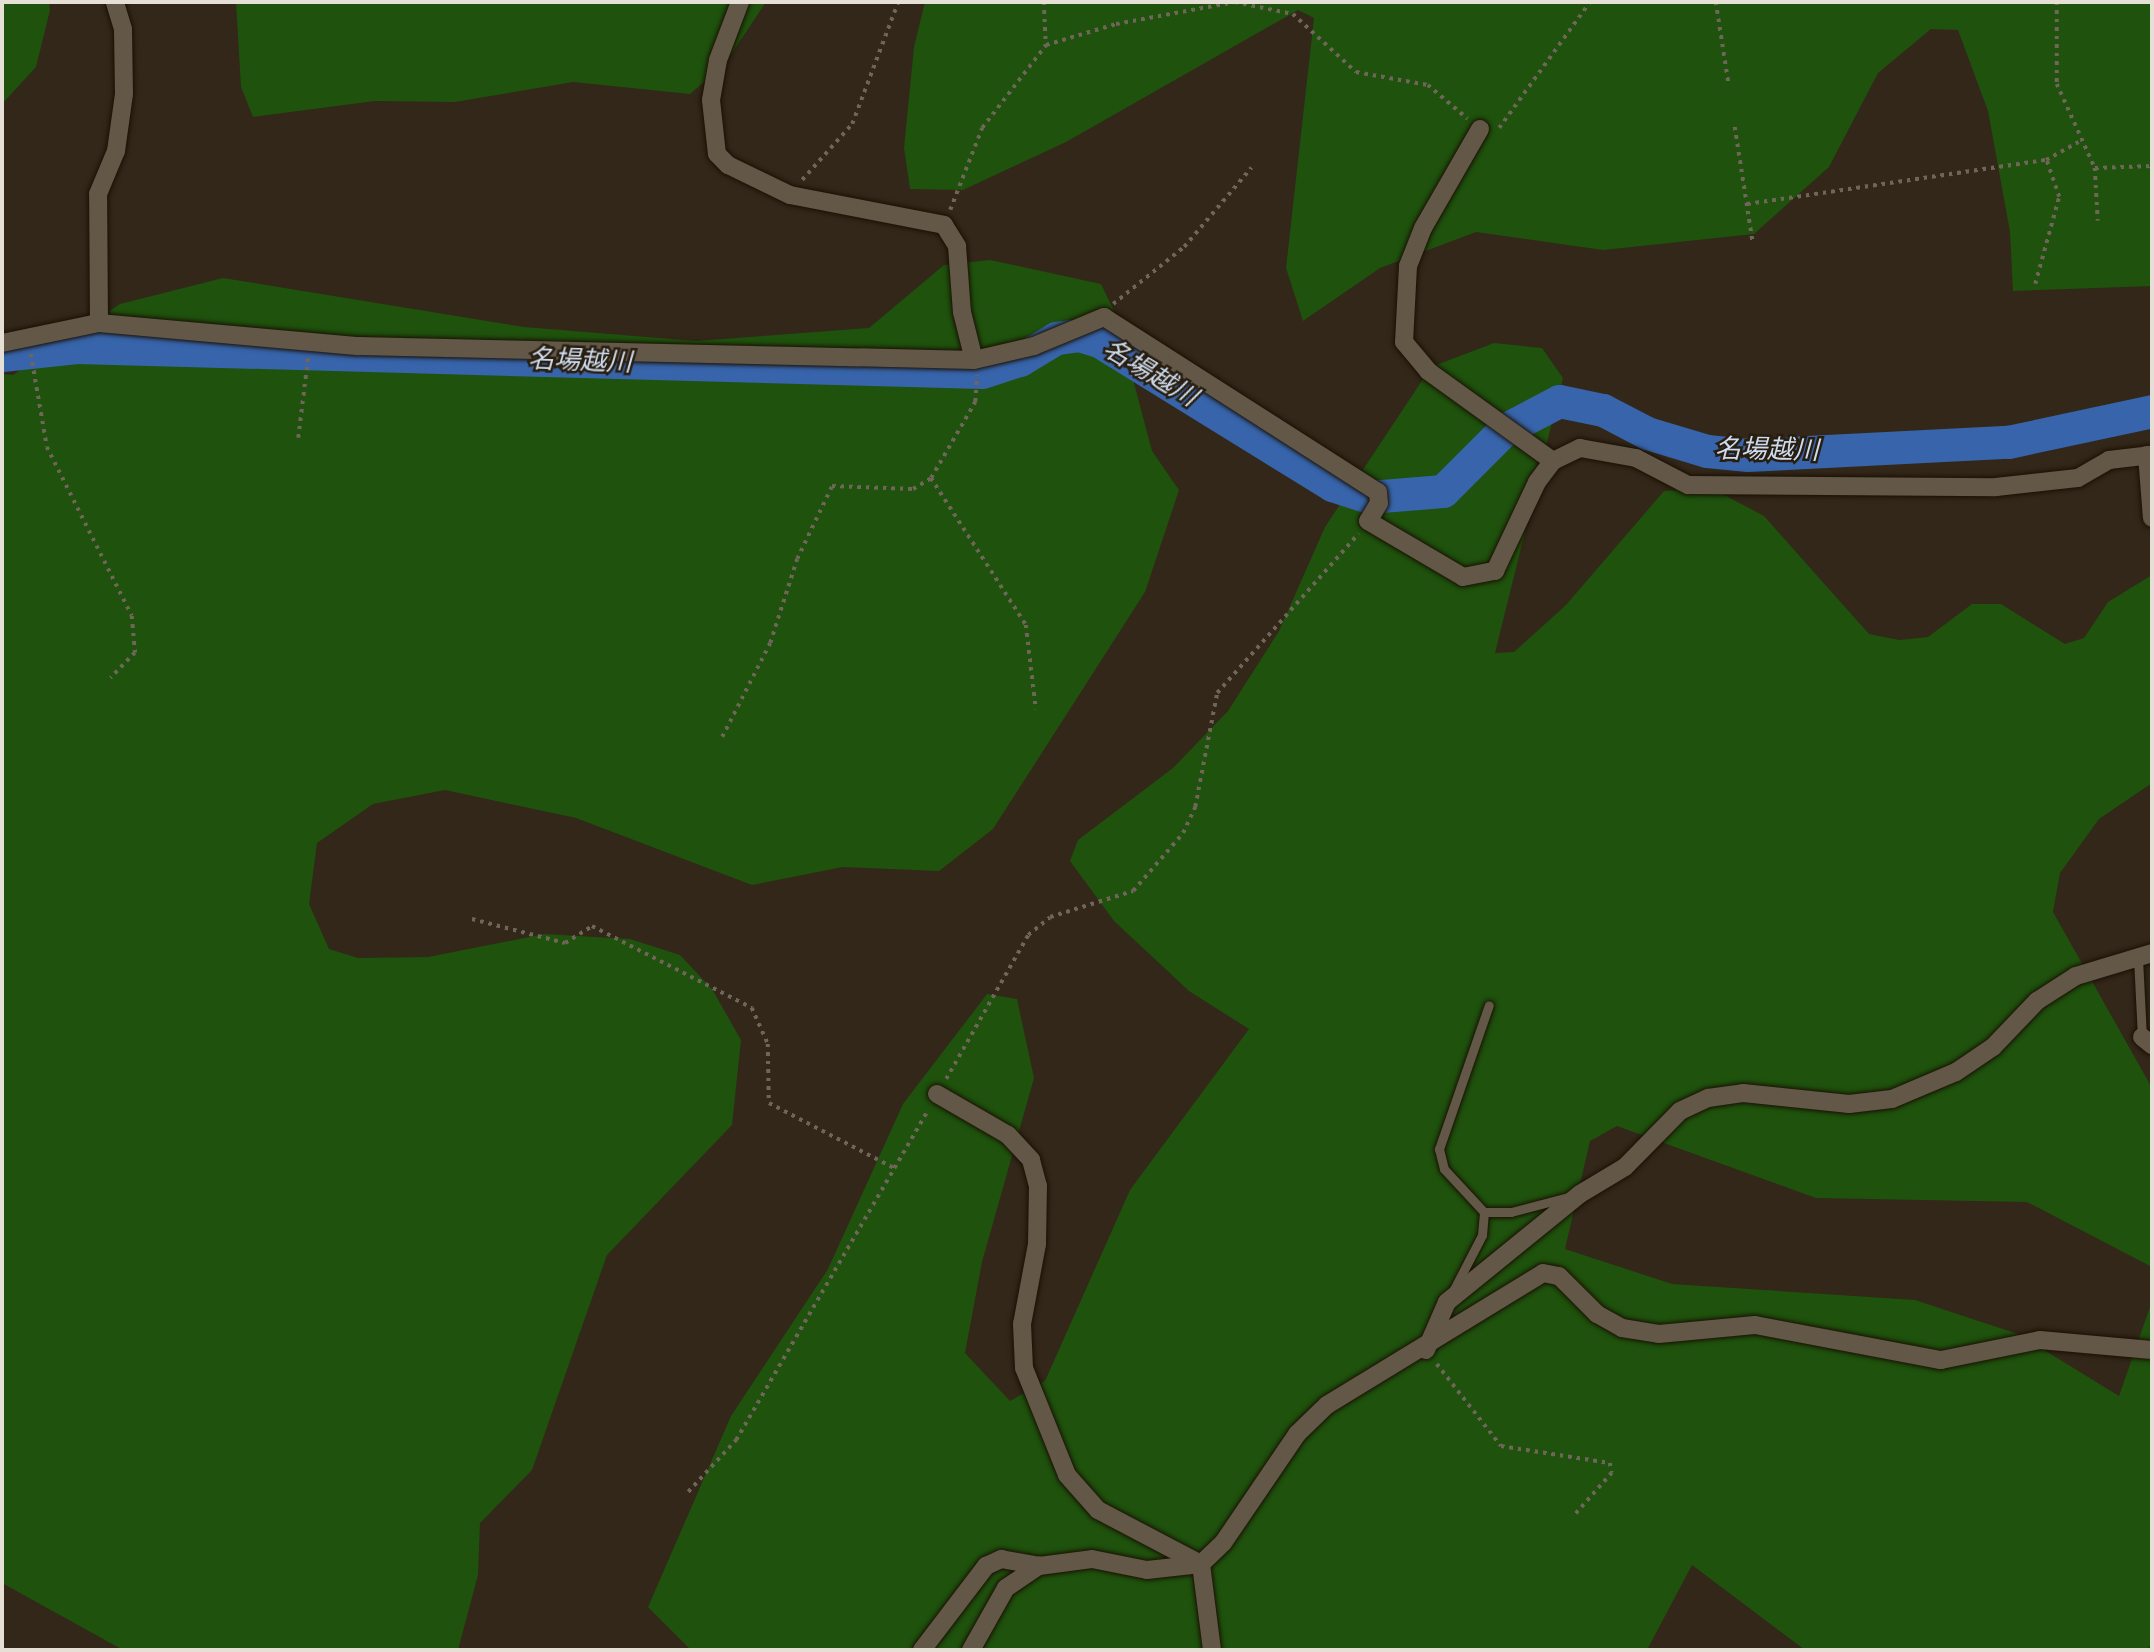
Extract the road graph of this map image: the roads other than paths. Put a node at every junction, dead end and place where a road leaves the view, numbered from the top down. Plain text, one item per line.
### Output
1 (115, 2) edge
2 (740, 2) edge
3 (1480, 129) road end
4 (99, 323) junction
5 (2, 343) edge
6 (974, 360) junction
7 (2150, 455) edge
8 (1553, 461) junction
9 (2152, 518) edge
10 (2145, 956) edge
11 (1489, 1005) dead end
12 (2147, 1041) edge
13 (937, 1094) road end
14 (1580, 1194) junction
15 (1484, 1212) junction
16 (1447, 1302) junction
17 (1426, 1350) junction
18 (2152, 1350) edge
19 (1200, 1564) junction
20 (1039, 1566) junction
21 (922, 1650) edge
22 (971, 1650) edge
23 (1212, 1650) edge

1 - 4 street
2 - 6 street
3 - 8 street
4 - 5 street
4 - 6 street
6 - 8 street
7 - 8 street
7 - 9 street
10 - 12 lane
10 - 14 street
11 - 15 lane
13 - 19 street
14 - 15 lane
14 - 16 street
15 - 16 lane
16 - 17 street
17 - 18 street
17 - 19 street
19 - 20 street
19 - 23 street
20 - 21 street
20 - 22 street

